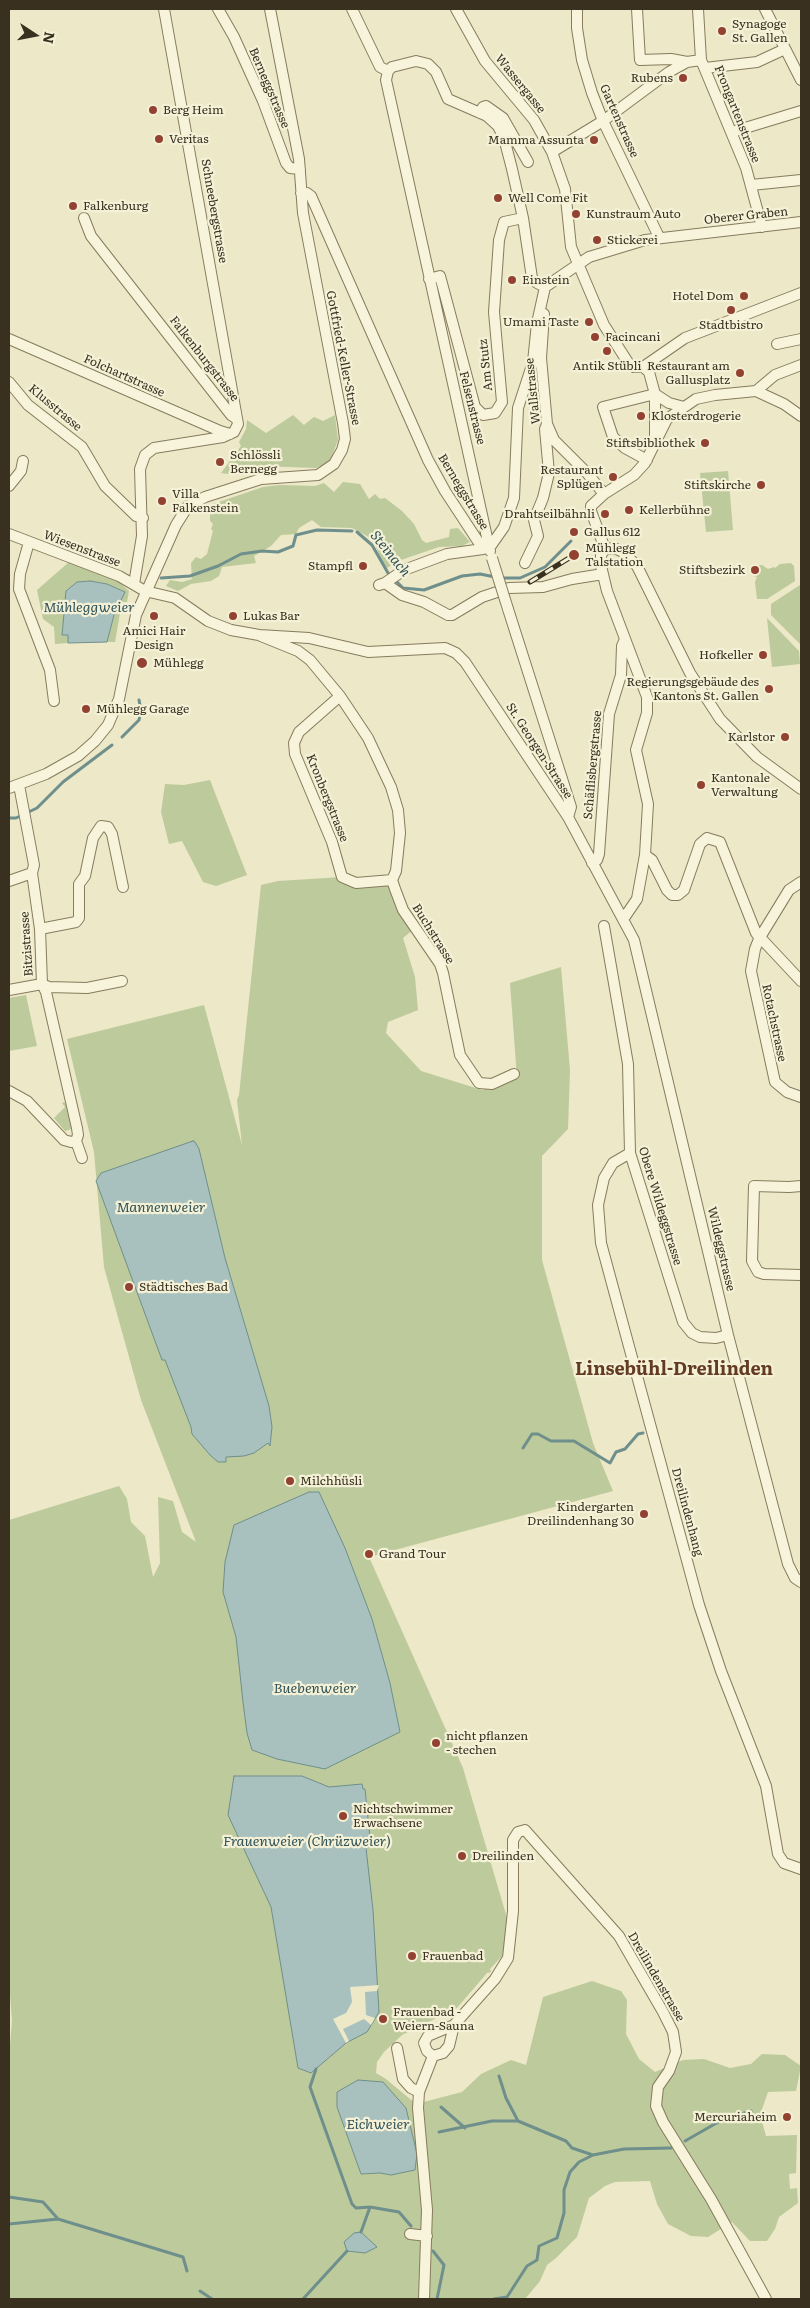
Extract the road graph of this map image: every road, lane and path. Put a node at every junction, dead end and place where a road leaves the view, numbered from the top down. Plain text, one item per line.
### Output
1 (164, 9) edge
2 (218, 9) edge
3 (270, 9) edge
4 (352, 9) edge
5 (456, 9) edge
6 (577, 9) edge
7 (637, 9) edge
8 (698, 9) edge
9 (765, 9) edge
10 (785, 49) junction
11 (688, 62) junction
12 (703, 64) junction
13 (388, 70) junction
14 (800, 77) edge
15 (801, 111) edge
16 (480, 112) junction
17 (603, 121) junction
18 (732, 132) junction
19 (552, 152) junction
20 (528, 162) dead end
21 (300, 169) junction
22 (801, 180) edge
23 (751, 185) junction
24 (301, 193) junction
25 (84, 218) dead end
26 (523, 218) junction
27 (801, 222) edge
28 (762, 227) junction
29 (659, 238) junction
30 (578, 264) junction
31 (429, 279) junction
32 (545, 287) junction
33 (801, 293) edge
34 (541, 309) junction
35 (9, 339) edge
36 (801, 339) edge
37 (777, 344) dead end
38 (801, 365) edge
39 (643, 367) junction
40 (9, 382) edge
41 (756, 391) junction
42 (654, 394) junction
43 (684, 407) junction
44 (801, 416) edge
45 (237, 419) junction
46 (547, 424) junction
47 (230, 434) junction
48 (654, 442) junction
49 (646, 460) junction
50 (22, 461) dead end
51 (9, 486) edge
52 (604, 494) junction
53 (143, 518) junction
54 (9, 534) edge
55 (29, 542) junction
56 (486, 548) junction
57 (605, 549) junction
58 (525, 563) dead end
59 (603, 574) junction
60 (134, 584) junction
61 (145, 591) junction
62 (259, 635) junction
63 (625, 638) junction
64 (340, 696) junction
65 (54, 701) dead end
66 (14, 786) edge
67 (801, 789) edge
68 (568, 818) junction
69 (646, 855) junction
70 (592, 864) junction
71 (32, 873) junction
72 (392, 880) junction
73 (9, 881) edge
74 (801, 882) edge
75 (123, 886) dead end
76 (624, 918) junction
77 (604, 926) dead end
78 (40, 929) junction
79 (759, 939) junction
80 (122, 981) dead end
81 (801, 981) edge
82 (42, 984) junction
83 (9, 990) edge
84 (514, 1074) dead end
85 (9, 1091) edge
86 (801, 1097) edge
87 (76, 1141) junction
88 (630, 1153) junction
89 (82, 1158) dead end
90 (801, 1186) edge
91 (801, 1275) edge
92 (728, 1335) junction
93 (801, 1582) edge
94 (801, 1869) edge
95 (454, 2025) junction
96 (397, 2048) dead end
97 (433, 2056) junction
98 (419, 2092) junction
99 (410, 2234) dead end
100 (427, 2236) junction
101 (424, 2299) edge
102 (766, 2299) edge

1 - 45 street, Schneebergstrasse
2 - 21 street, Berneggstrasse
3 - 21 street, Gottfried-Keller-Strasse
4 - 13 street
5 - 19 street, Wassergasse
6 - 17 street, Gartenstrasse
7 - 11 street
8 - 12 street, Frongartenstrasse
9 - 10 street
10 - 12 street
10 - 14 street
11 - 12 street
11 - 17 street
12 - 18 street, Frongartenstrasse
13 - 16 street
13 - 31 street, Felsenstrasse
15 - 18 street
16 - 20 street
16 - 26 street
17 - 19 street
17 - 29 street, Gartenstrasse
18 - 23 street, Frongartenstrasse
19 - 30 street, Wassergasse
21 - 24 street, Gottfried-Keller-Strasse
22 - 23 street
23 - 28 street, Frongartenstrasse
24 - 56 street, Berneggstrasse
24 - 61 street, Gottfried-Keller-Strasse
25 - 45 street, Falkenburgstrasse
26 - 31 street, Am Stutz
26 - 32 street
27 - 28 street, Oberer Graben
28 - 29 street, Oberer Graben
29 - 30 street, Oberer Graben
30 - 32 street
30 - 39 street, Wassergasse
31 - 56 street, Felsenstrasse
32 - 34 street, Berneggstrasse
33 - 39 street
34 - 46 street, Wallstrasse
34 - 56 street, Berneggstrasse
35 - 47 street, Folchartstrasse
36 - 37 street
38 - 41 street
39 - 42 street
40 - 53 street, Klusstrasse
41 - 43 street
41 - 44 street
42 - 43 street
42 - 48 street
42 - 49 street
43 - 48 street
45 - 47 street, Falkenburgstrasse
46 - 52 street, Wallstrasse
46 - 58 street
47 - 53 street
48 - 49 street
49 - 52 street
50 - 51 street
52 - 57 street
53 - 60 street
54 - 55 street, Wiesenstrasse
55 - 60 street, Wiesenstrasse
55 - 65 street
56 - 59 street
56 - 68 street, Felsenstrasse, bridge
57 - 59 street
57 - 67 street
59 - 63 street
60 - 61 street, Wiesenstrasse
61 - 62 street, St. Georgen-Strasse
61 - 66 street
62 - 64 street
62 - 68 street, St. Georgen-Strasse
63 - 69 street
63 - 70 street, Schäflisbergstrasse
64 - 72 street
64 - 72 street, Kronbergstrasse
66 - 71 street, Bitzistrasse
68 - 70 street, St. Georgen-Strasse
69 - 76 street
69 - 79 street
70 - 76 street, St. Georgen-Strasse
71 - 73 street
71 - 78 street, Bitzistrasse
72 - 84 street, Buchstrasse
74 - 79 street, Rotachstrasse
75 - 78 street
76 - 92 street, Wildeggstrasse
77 - 88 street, Obere Wildeggstrasse
78 - 82 street, Bitzistrasse
79 - 81 street
79 - 86 street, Rotachstrasse
80 - 82 street
82 - 83 street
82 - 87 street, Bitzistrasse
85 - 87 street
87 - 89 street, Bitzistrasse
88 - 92 street, Obere Wildeggstrasse
88 - 94 street, Dreilindenhang
90 - 91 street
92 - 93 street, Wildeggstrasse
95 - 97 street, Dreilindenstrasse
95 - 97 street, Dreilindenstrasse
95 - 102 street, Dreilindenstrasse
96 - 98 street
97 - 98 street, Dreilindenstrasse
98 - 100 street, Dreilindenstrasse
99 - 100 street
100 - 101 street, Dreilindenstrasse

